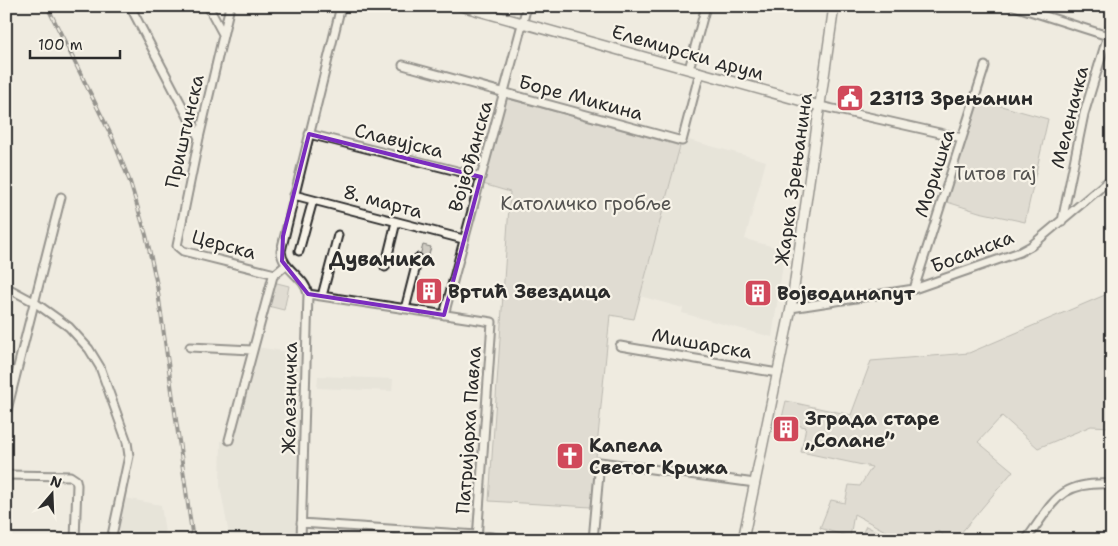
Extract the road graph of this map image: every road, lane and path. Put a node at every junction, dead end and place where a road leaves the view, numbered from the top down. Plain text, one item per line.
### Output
1 (130, 6) edge
2 (208, 6) edge
3 (230, 6) edge
4 (341, 6) edge
5 (461, 6) edge
6 (526, 6) edge
7 (706, 6) edge
8 (834, 6) edge
9 (1014, 6) edge
10 (522, 22) junction
11 (1112, 22) edge
12 (223, 34) junction
13 (1110, 37) edge
14 (402, 65) dead end
15 (984, 66) dead end
16 (688, 69) junction
17 (700, 72) junction
18 (504, 93) junction
19 (820, 106) junction
20 (309, 134) junction
21 (199, 138) junction
22 (962, 138) junction
23 (482, 177) junction
24 (1112, 178) edge
25 (294, 195) junction
26 (61, 197) dead end
27 (313, 200) junction
28 (1062, 221) junction
29 (396, 222) junction
30 (178, 235) joint
31 (338, 235) dead end
32 (463, 239) junction
33 (299, 251) dead end
34 (418, 258) dead end
35 (286, 265) junction
36 (384, 267) dead end
37 (275, 274) junction
38 (6, 287) edge
39 (914, 289) junction
40 (308, 294) junction
41 (322, 296) junction
42 (34, 302) junction
43 (791, 308) junction
44 (404, 309) junction
45 (444, 315) junction
46 (620, 346) dead end
47 (190, 347) dead end
48 (252, 350) junction
49 (778, 373) junction
50 (6, 414) edge
51 (229, 440) dead end
52 (6, 475) edge
53 (755, 483) junction
54 (1112, 484) edge
55 (301, 523) junction
56 (477, 537) edge
57 (745, 537) edge
58 (75, 540) edge
59 (111, 540) edge
60 (301, 540) edge
61 (514, 540) edge
62 (593, 540) edge
63 (1026, 540) edge

1 - 21 street
2 - 12 street
3 - 12 street, Приштинска
4 - 20 street
5 - 10 main road, Елемирски друм
6 - 10 street, Војвођанска
7 - 16 street
8 - 19 main road, Жарка Зрењанина
9 - 13 street
10 - 16 main road, Елемирски друм
10 - 18 street, Војвођанска
11 - 13 street, Меленачка
12 - 21 street, Приштинска
13 - 28 street, Меленачка
14 - 18 street, Боре Микина
15 - 22 street, Моришка
16 - 17 main road, Елемирски друм
17 - 18 street, Боре Микина
17 - 19 main road, Елемирски друм
18 - 23 street, Војвођанска
19 - 22 street
19 - 43 main road, Жарка Зрењанина
20 - 23 street, Славујска
20 - 25 street
21 - 30 street, Приштинска
22 - 39 street, Моришка
23 - 32 street, Војвођанска
24 - 28 street, Босанска
25 - 27 street, 8. марта
25 - 35 street
26 - 42 street
27 - 29 street, 8. марта
27 - 33 street
28 - 39 street, Босанска
29 - 32 street, 8. марта
29 - 36 street
30 - 37 street, Церска
31 - 41 street
32 - 45 street, Војвођанска
34 - 44 street
35 - 37 street
35 - 40 street
37 - 48 street, Железничка
38 - 42 street
39 - 43 street, Босанска
40 - 41 street
40 - 55 street, Железничка
41 - 44 street
42 - 50 street
42 - 59 street
43 - 49 main road, Жарка Зрењанина
44 - 45 street
45 - 56 street, Патријарха Павла
46 - 49 street, Мишарска
47 - 48 street, Железничка
48 - 51 street, Железничка
49 - 53 main road, Жарка Зрењанина
52 - 58 street
53 - 57 main road, Жарка Зрењанина
53 - 62 street
54 - 63 street
55 - 56 street
55 - 60 street, Железничка
56 - 61 street

